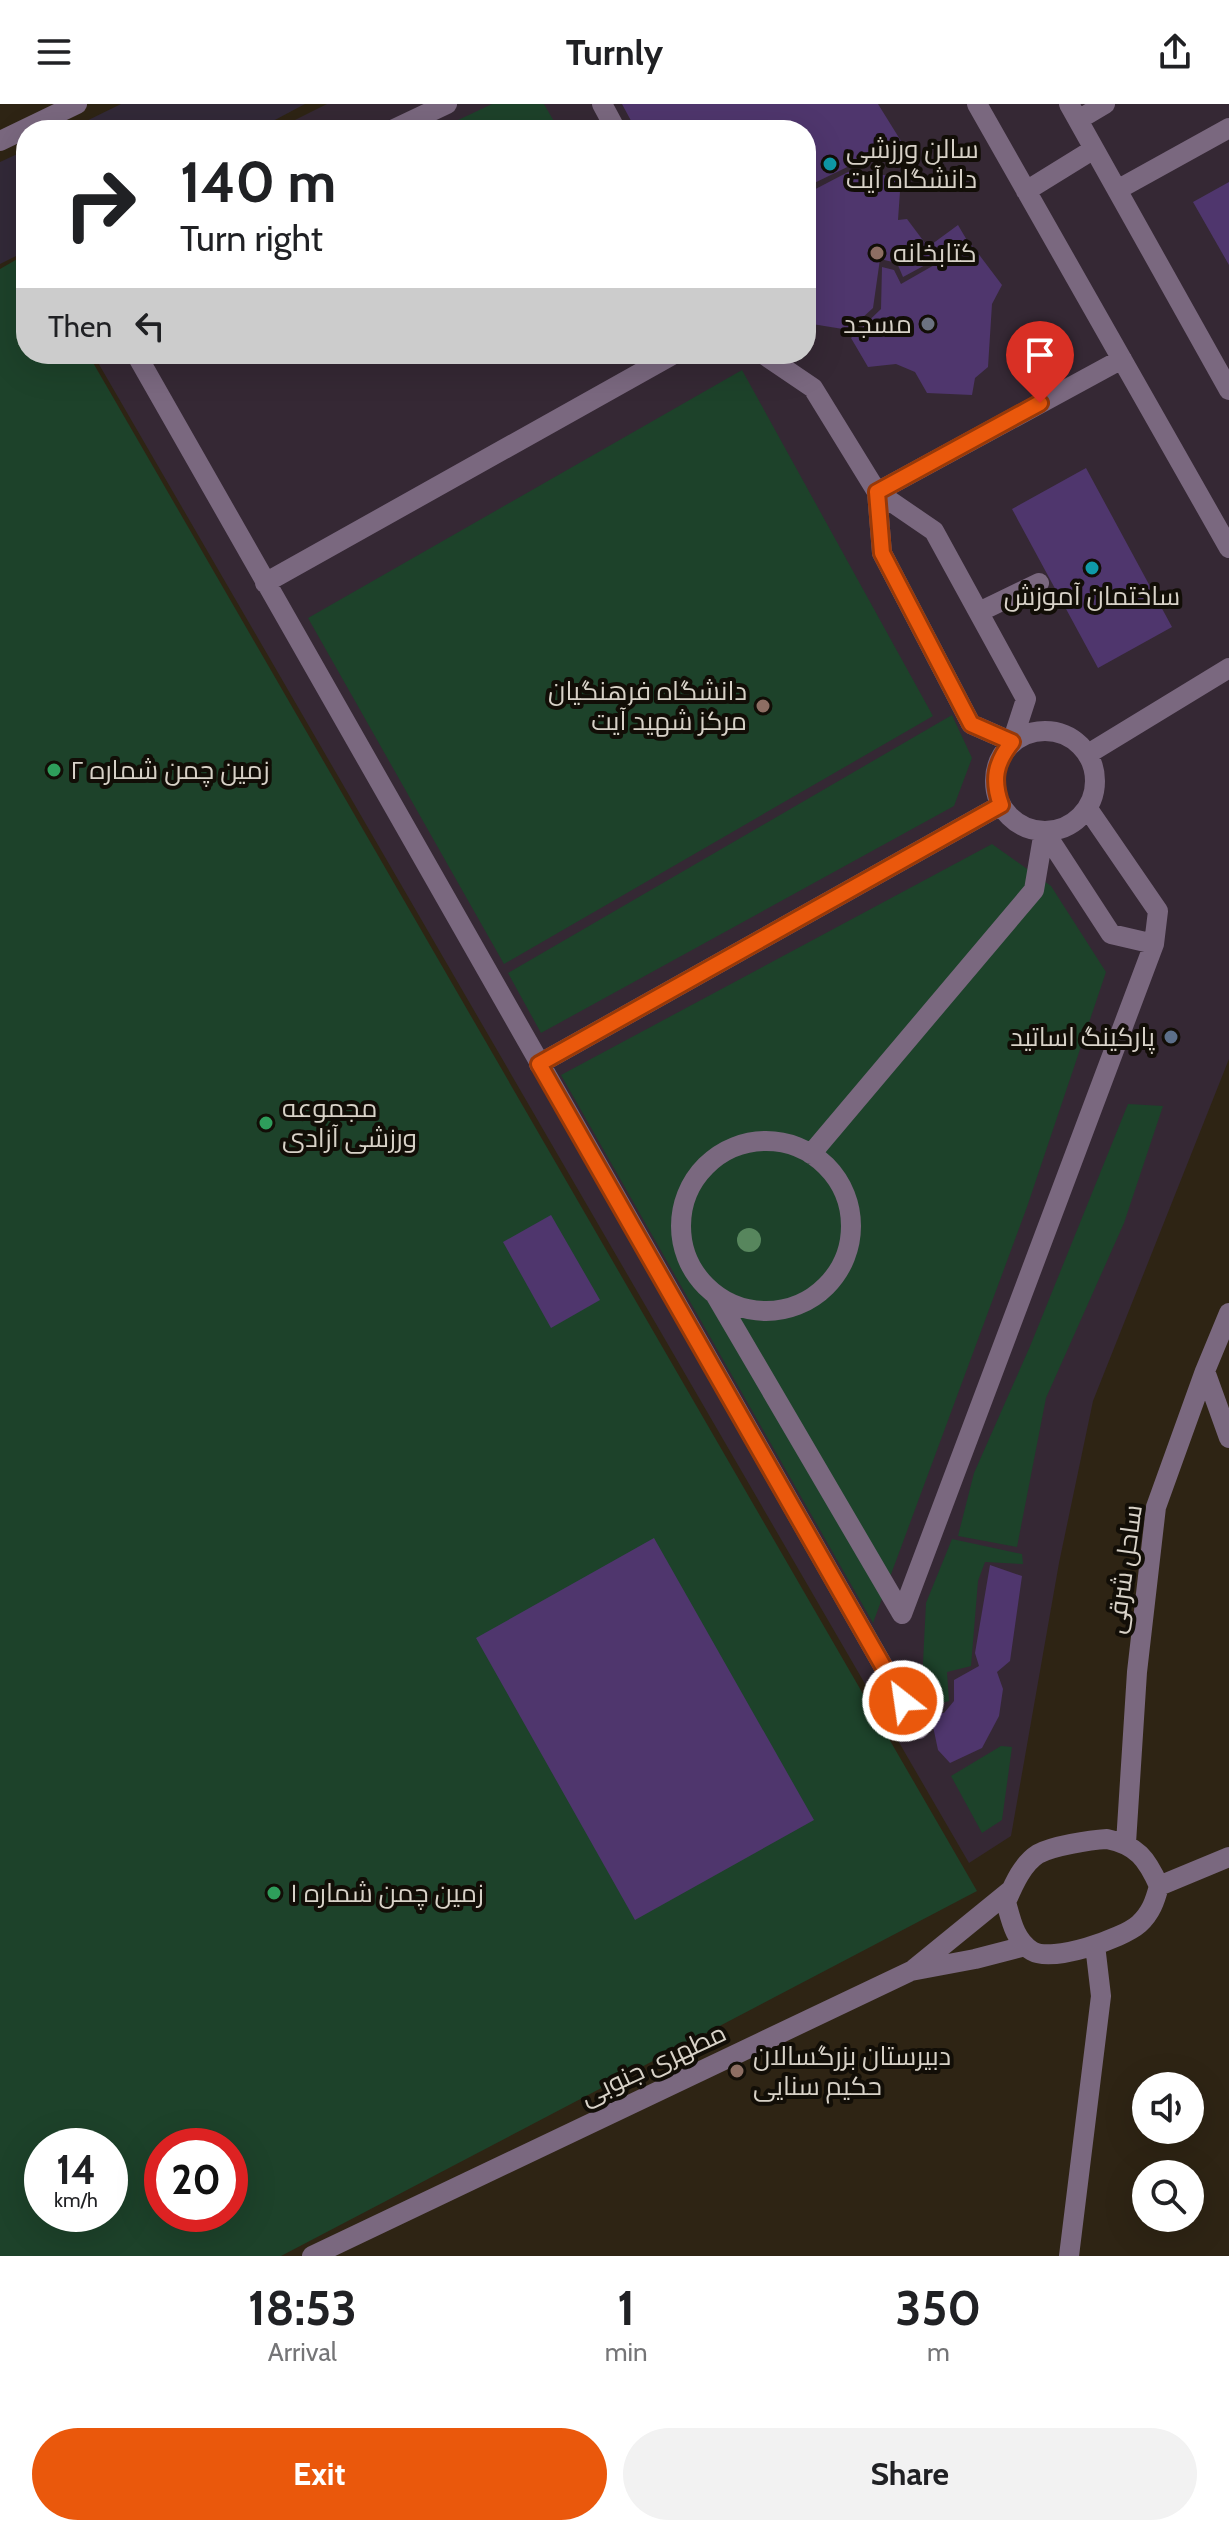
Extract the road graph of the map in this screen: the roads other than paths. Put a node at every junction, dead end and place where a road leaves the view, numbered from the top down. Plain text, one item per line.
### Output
1 (77, 104) edge
2 (447, 104) edge
3 (977, 104) edge
4 (1105, 104) edge
5 (1073, 112) edge
6 (44, 120) edge
7 (413, 120) edge
8 (1229, 128) edge
9 (1094, 149) junction
10 (1117, 190) junction
11 (1026, 191) junction
12 (1122, 359) junction
13 (142, 364) edge
14 (656, 364) edge
15 (778, 364) edge
16 (1229, 390) edge
17 (877, 492) junction
18 (1229, 548) edge
19 (265, 583) junction
20 (1039, 583) dead end
21 (979, 612) junction
22 (1229, 668) edge
23 (1012, 742) junction
24 (1088, 754) junction
25 (1001, 805) junction
26 (1088, 809) junction
27 (1044, 831) junction
28 (1154, 944) junction
29 (539, 1064) junction
30 (811, 1154) junction
31 (715, 1295) junction
32 (1229, 1313) edge
33 (1205, 1371) junction
34 (1229, 1438) edge
35 (919, 1729) dead end
36 (1126, 1843) junction
37 (1229, 1857) edge
38 (1159, 1886) junction
39 (1011, 1890) junction
40 (1095, 1945) junction
41 (1025, 1946) junction
42 (911, 1971) junction
43 (312, 2256) edge
44 (1069, 2256) edge

1 - 6 street
2 - 7 street
3 - 11 street
4 - 5 street
5 - 9 street
8 - 10 street
9 - 10 street
9 - 11 street
10 - 16 street
11 - 12 street
12 - 17 street
12 - 18 street
13 - 19 street
14 - 19 street
15 - 17 street
17 - 21 street
17 - 23 street
19 - 29 street
20 - 21 street
21 - 23 street
22 - 24 street
23 - 24 street
23 - 25 street
24 - 26 street
25 - 27 street
25 - 29 street
26 - 27 street
26 - 28 street
27 - 28 street
27 - 30 street
28 - 31 street
29 - 35 street
30 - 31 street
30 - 31 street
32 - 33 street, ساحل شرقی
33 - 34 street
33 - 36 street, ساحل شرقی
36 - 38 street
36 - 39 street
37 - 38 street
38 - 40 street
39 - 41 street
39 - 42 street
40 - 41 street
40 - 44 street
41 - 42 street, مطهری جنوبی
42 - 43 street, مطهری جنوبی

